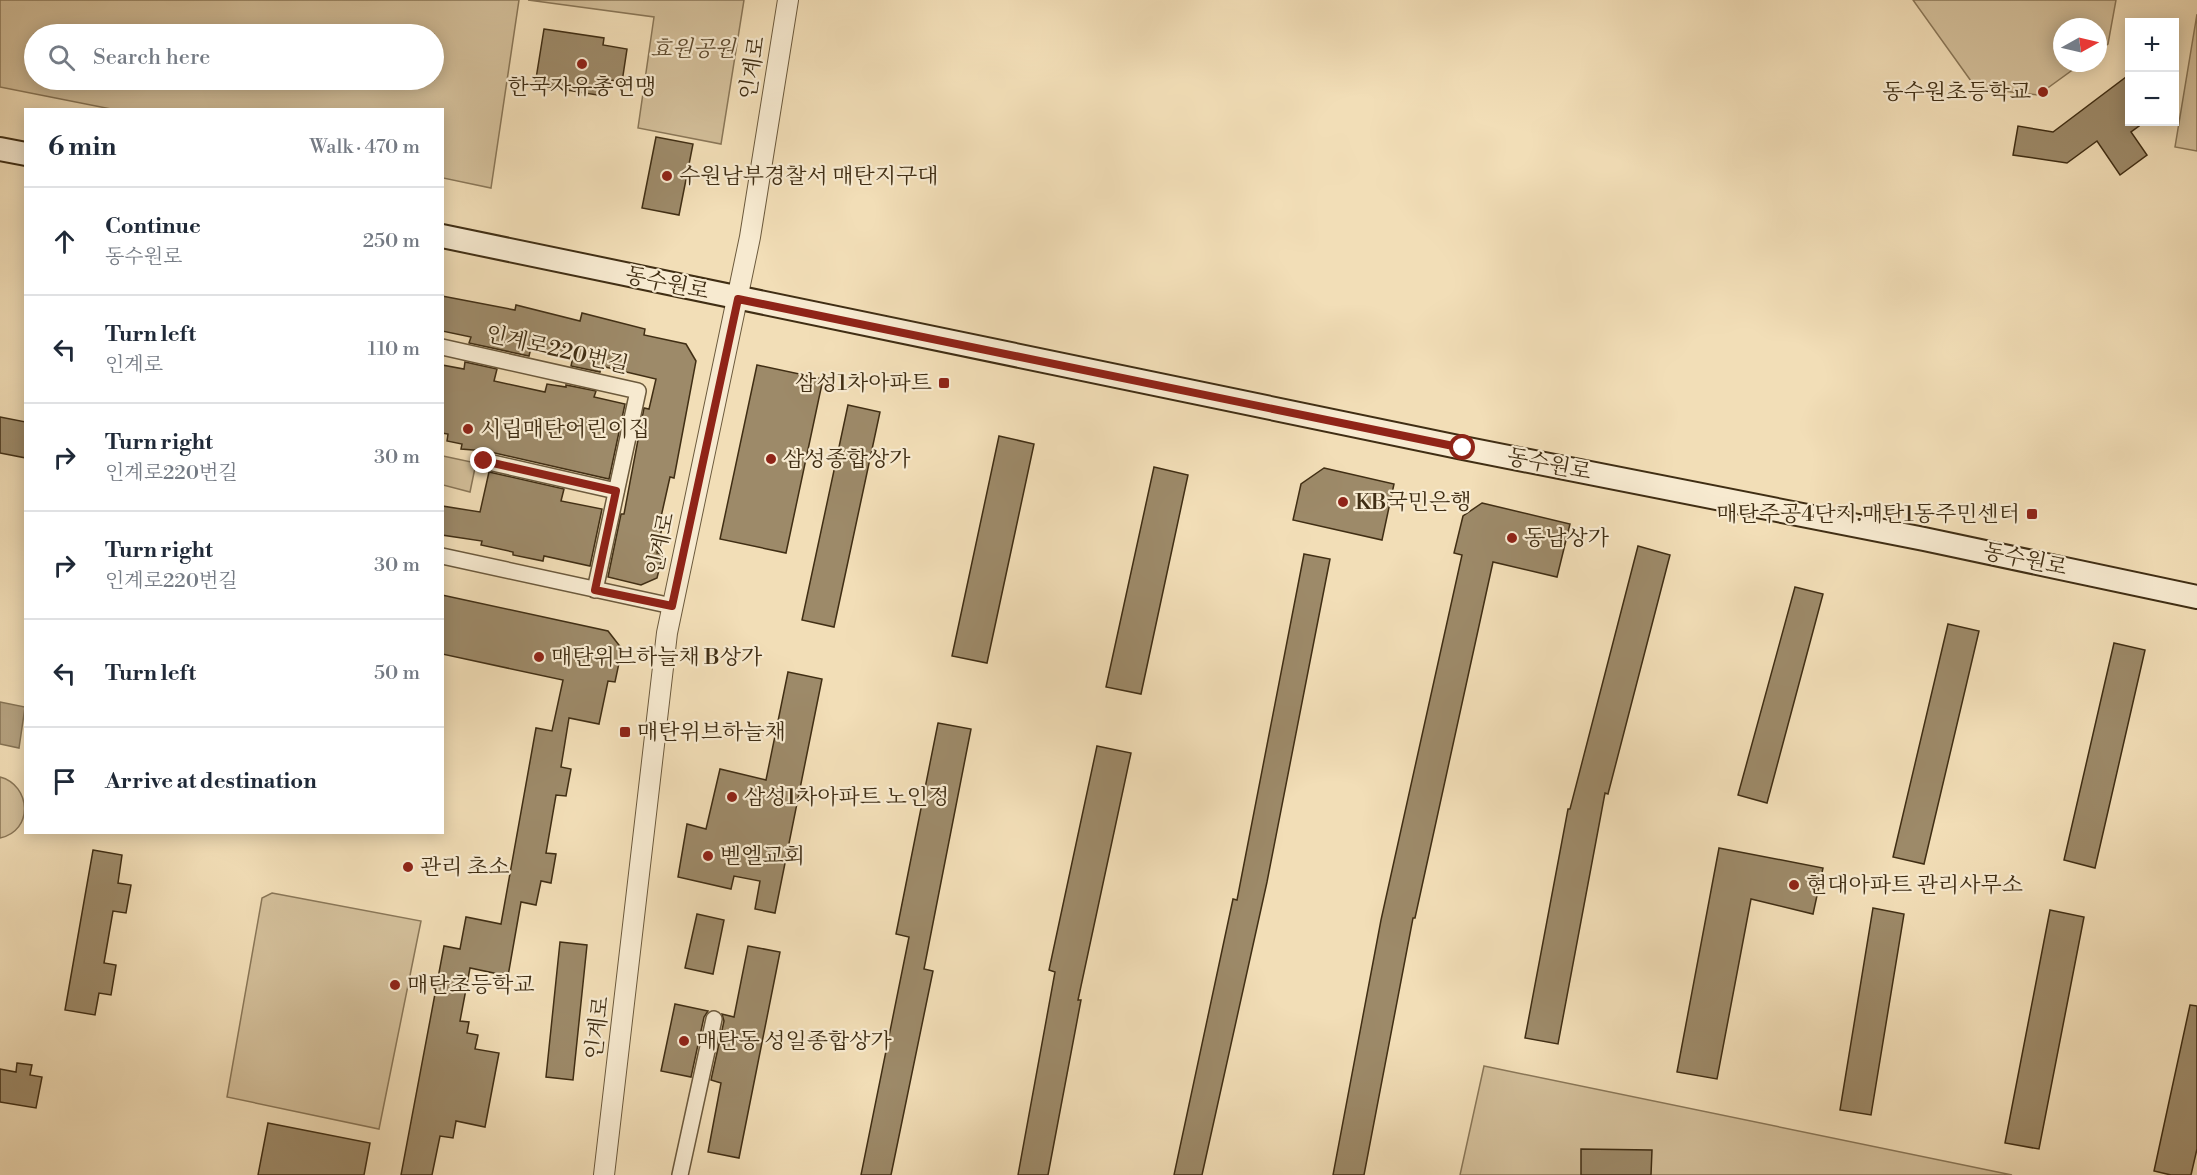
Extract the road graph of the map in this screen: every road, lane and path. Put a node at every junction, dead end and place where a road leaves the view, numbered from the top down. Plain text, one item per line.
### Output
1 (788, 0) edge
2 (0, 149) edge
3 (24, 154) edge
4 (444, 237) edge
5 (738, 299) junction
6 (444, 347) edge
7 (484, 461) dead end
8 (616, 491) junction
9 (444, 556) edge
10 (595, 590) junction
11 (2197, 597) edge
12 (672, 606) junction
13 (714, 1019) dead end
14 (604, 1175) edge
15 (681, 1175) edge

1 - 5 street, 인계로
2 - 3 main road
4 - 5 main road, 동수원로
5 - 11 main road, 동수원로
5 - 12 street, 인계로
6 - 8 street, 인계로220번길
7 - 8 street
8 - 10 street, 인계로220번길
9 - 10 street
10 - 12 street
12 - 14 street, 인계로
13 - 15 street

